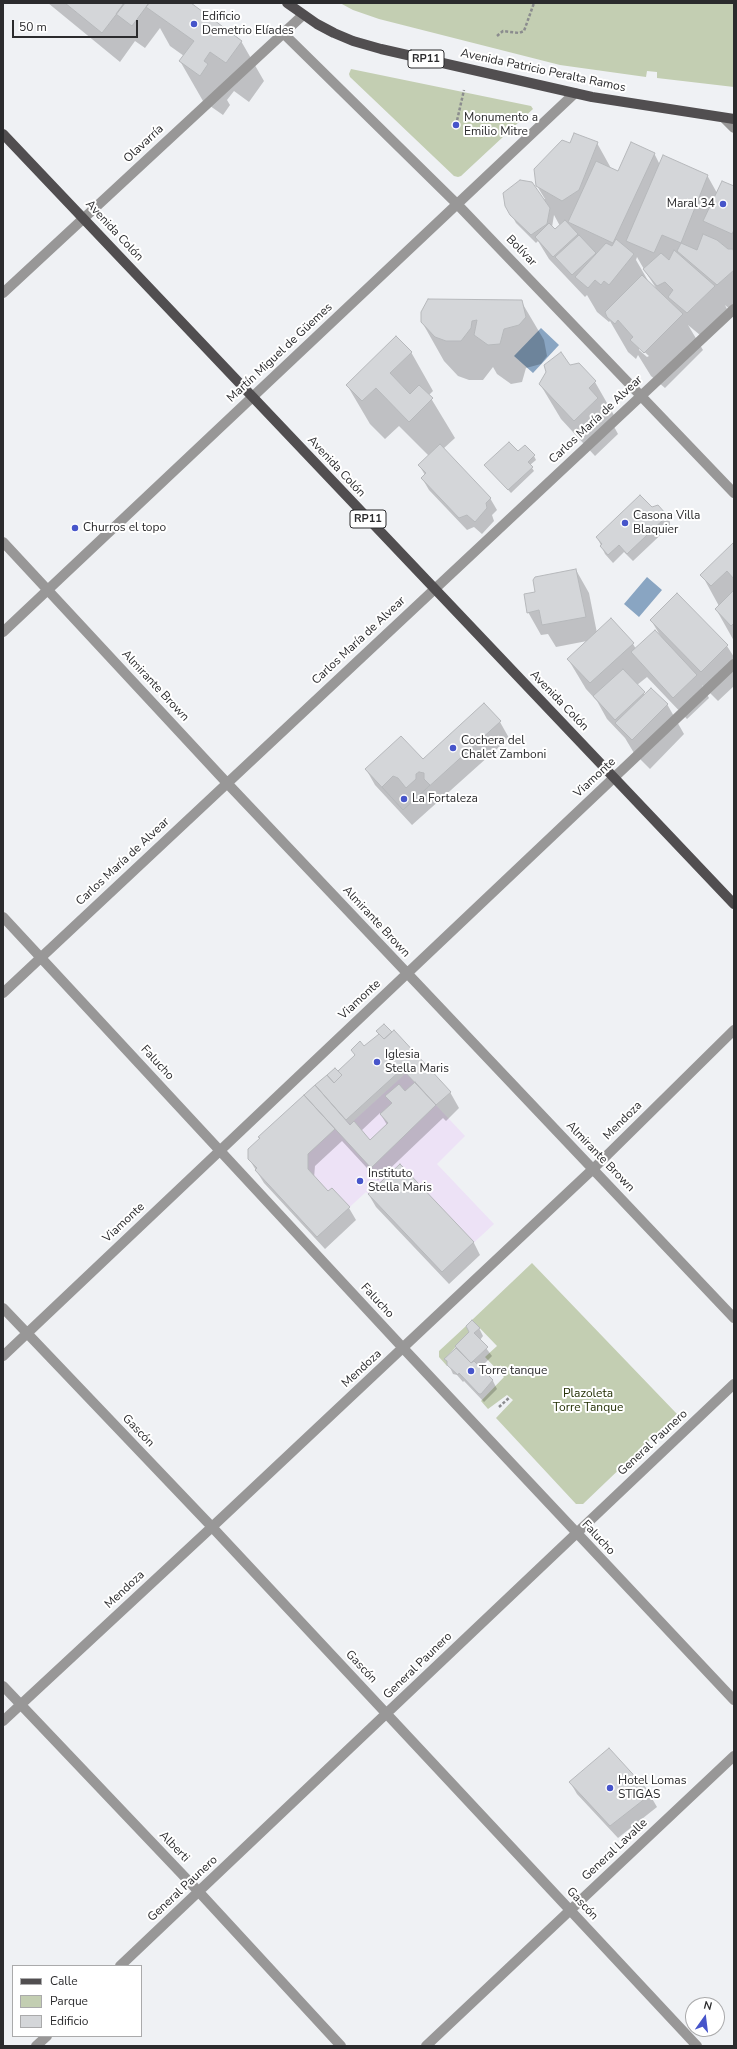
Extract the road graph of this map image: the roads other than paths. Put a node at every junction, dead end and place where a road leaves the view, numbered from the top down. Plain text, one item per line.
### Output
1 (287, 3) edge
2 (303, 15) junction
3 (283, 34) junction
4 (575, 93) junction
5 (729, 118) edge
6 (734, 128) edge
7 (3, 134) edge
8 (457, 204) junction
9 (83, 218) junction
10 (3, 293) edge
11 (734, 309) edge
12 (640, 396) junction
13 (252, 397) junction
14 (734, 493) edge
15 (3, 542) edge
16 (434, 589) junction
17 (48, 590) junction
18 (3, 632) edge
19 (734, 664) edge
20 (614, 777) junction
21 (226, 782) junction
22 (734, 904) edge
23 (3, 917) edge
24 (41, 957) junction
25 (407, 974) junction
26 (3, 993) edge
27 (734, 1030) edge
28 (220, 1151) junction
29 (593, 1169) junction
30 (3, 1308) edge
31 (734, 1318) edge
32 (27, 1333) junction
33 (403, 1348) junction
34 (3, 1356) edge
35 (734, 1384) edge
36 (212, 1527) junction
37 (576, 1533) junction
38 (3, 1686) edge
39 (734, 1700) edge
40 (20, 1704) junction
41 (387, 1713) junction
42 (3, 1721) edge
43 (734, 1756) edge
44 (199, 1892) junction
45 (570, 1910) junction
46 (121, 1965) edge
47 (46, 2037) edge
48 (36, 2046) edge
49 (341, 2046) edge
50 (426, 2046) edge
51 (697, 2046) edge

1 - 2 main road, Avenida Patricio Peralta Ramos / RP11
2 - 3 street, Olavarría
2 - 4 main road, Avenida Patricio Peralta Ramos / RP11
3 - 8 street, Bolívar
3 - 9 street, Olavarría
4 - 5 main road, Avenida Patricio Peralta Ramos / RP11
4 - 8 street, Martín Miguel de Güemes
5 - 6 street
7 - 9 main road, Avenida Colón / RP11
8 - 12 street, Bolívar
8 - 13 street, Martín Miguel de Güemes
9 - 10 street, Olavarría
9 - 13 main road, Avenida Colón / RP11
11 - 12 street, Carlos María de Alvear
12 - 14 street, Bolívar
12 - 16 street, Carlos María de Alvear
13 - 16 main road, Avenida Colón / RP11
13 - 17 street, Martín Miguel de Güemes
15 - 17 street, Almirante Brown
16 - 20 main road, Avenida Colón / RP11
16 - 21 street, Carlos María de Alvear
17 - 18 street, Martín Miguel de Güemes
17 - 21 street, Almirante Brown
19 - 20 street, Viamonte
20 - 22 main road, Avenida Colón / RP11
20 - 25 street, Viamonte
21 - 24 street, Carlos María de Alvear
21 - 25 street, Almirante Brown
23 - 24 street, Falucho
24 - 26 street, Carlos María de Alvear
24 - 28 street, Falucho
25 - 28 street, Viamonte
25 - 29 street, Almirante Brown
27 - 29 street, Mendoza
28 - 32 street, Viamonte
28 - 33 street, Falucho
29 - 31 street, Almirante Brown
29 - 33 street, Mendoza
30 - 32 street, Gascón
32 - 34 street, Viamonte
32 - 36 street, Gascón
33 - 36 street, Mendoza
33 - 37 street, Falucho
35 - 37 street, General Paunero
36 - 40 street, Mendoza
36 - 41 street, Gascón
37 - 39 street, Falucho
37 - 41 street, General Paunero
38 - 40 street, Alberti
40 - 42 street, Mendoza
40 - 44 street, Alberti
41 - 44 street, General Paunero
41 - 45 street, Gascón
43 - 45 street, General Lavalle
44 - 46 street, General Paunero
44 - 49 street, Alberti
45 - 50 street, General Lavalle
45 - 51 street, Gascón
47 - 48 street

